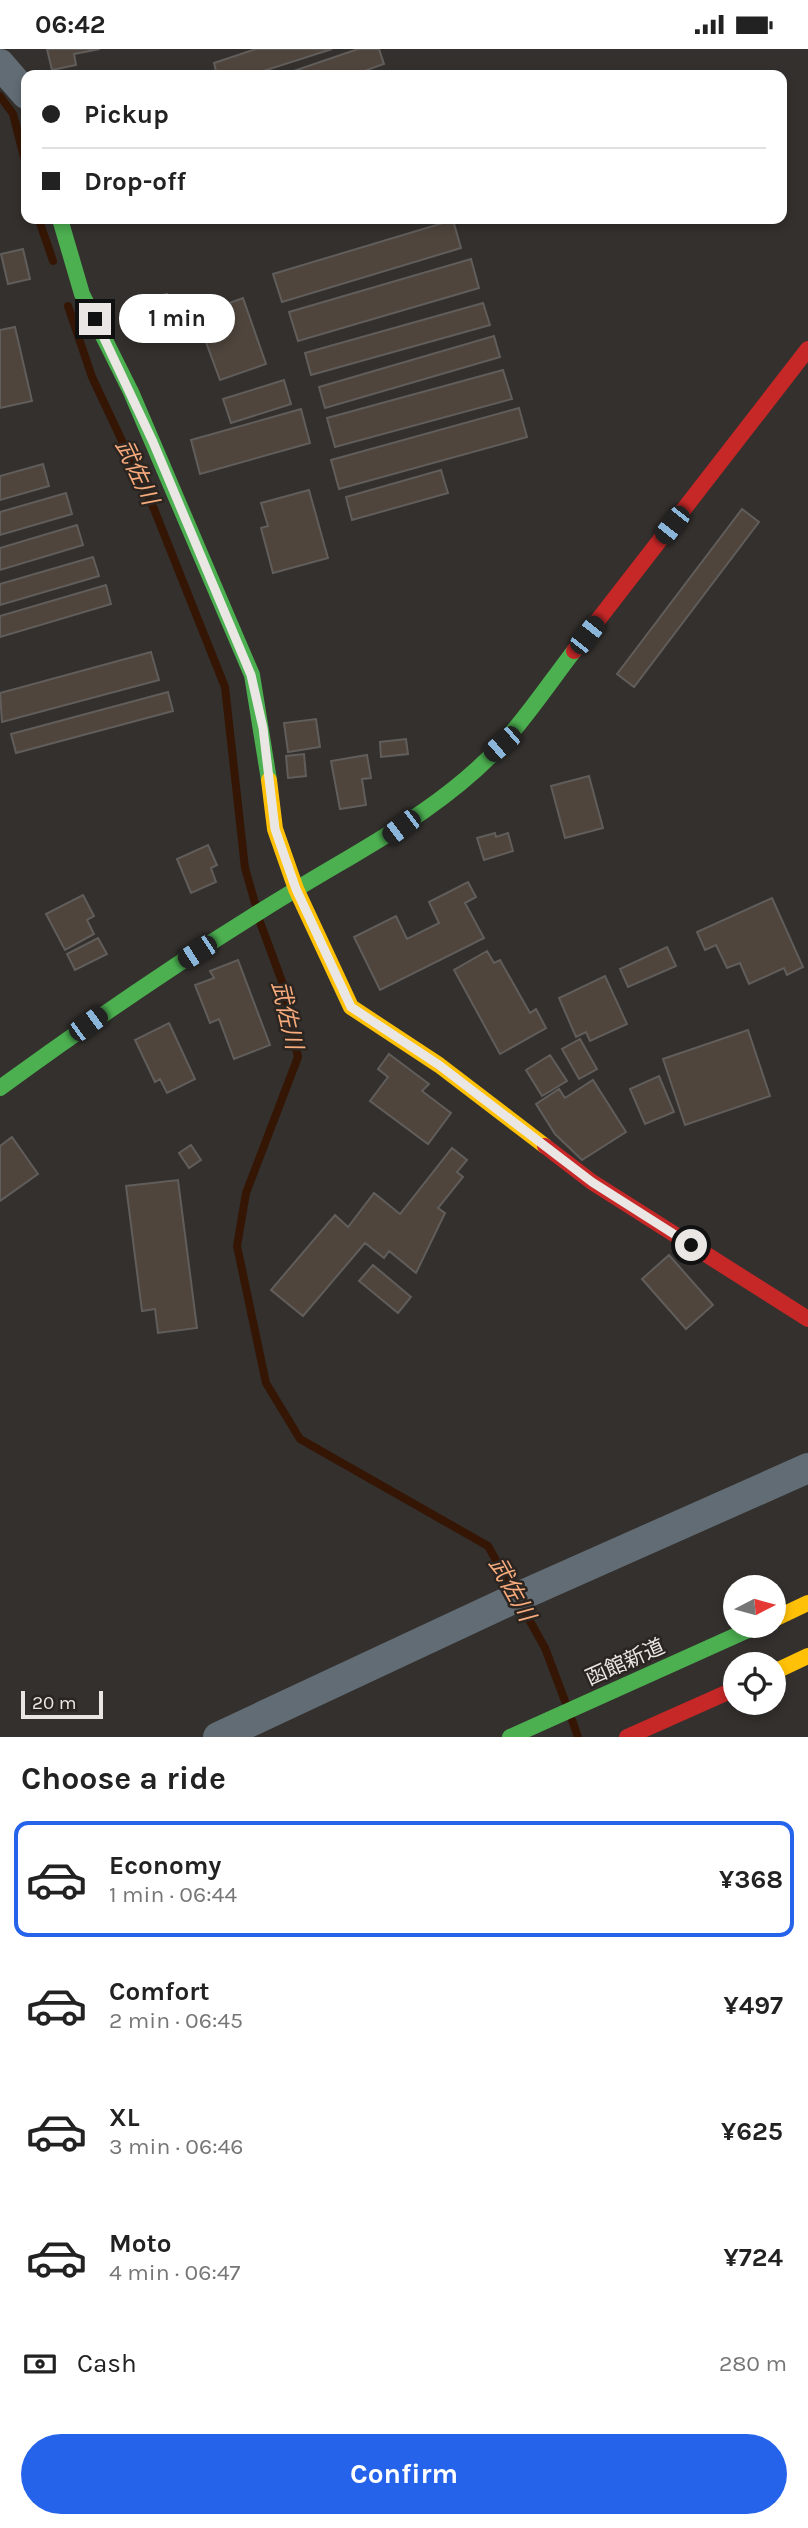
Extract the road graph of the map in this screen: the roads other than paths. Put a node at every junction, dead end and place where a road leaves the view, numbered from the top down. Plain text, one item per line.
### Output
1 (0, 64) edge
2 (21, 88) edge
3 (61, 224) edge
4 (808, 349) edge
5 (296, 889) junction
6 (0, 1088) edge
7 (808, 1319) edge
8 (808, 1468) edge
9 (808, 1603) edge
10 (786, 1613) edge
11 (730, 1638) edge
12 (808, 1656) edge
13 (786, 1666) edge
14 (723, 1694) edge
15 (632, 1735) edge
16 (218, 1737) edge
17 (510, 1737) edge

1 - 2 street
3 - 5 main road
4 - 5 main road
5 - 6 main road
5 - 7 main road
8 - 16 street
9 - 10 main road
11 - 17 main road, 函館新道
12 - 13 main road
14 - 15 main road

